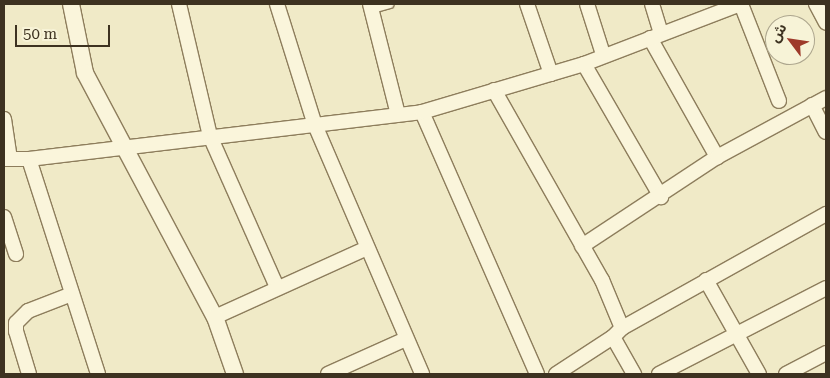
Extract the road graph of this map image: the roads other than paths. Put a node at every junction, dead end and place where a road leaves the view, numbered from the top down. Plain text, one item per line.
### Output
1 (71, 4) edge
2 (179, 4) edge
3 (277, 4) edge
4 (388, 4) edge
5 (527, 4) edge
6 (587, 4) edge
7 (652, 4) edge
8 (741, 4) edge
9 (816, 4) edge
10 (371, 6) edge
11 (718, 8) edge
12 (826, 23) edge
13 (656, 36) junction
14 (603, 54) junction
15 (584, 64) junction
16 (551, 74) junction
17 (494, 90) junction
18 (826, 98) edge
19 (779, 101) dead end
20 (812, 104) junction
21 (422, 112) junction
22 (398, 115) junction
23 (4, 119) edge
24 (315, 125) junction
25 (826, 132) edge
26 (210, 136) junction
27 (127, 148) junction
28 (717, 157) junction
29 (7, 159) edge
30 (30, 159) junction
31 (661, 197) junction
32 (826, 214) edge
33 (4, 217) edge
34 (582, 246) junction
35 (367, 248) junction
36 (16, 254) dead end
37 (706, 280) junction
38 (277, 286) junction
39 (826, 288) edge
40 (72, 294) junction
41 (215, 317) junction
42 (617, 332) junction
43 (737, 334) junction
44 (406, 339) junction
45 (826, 353) edge
46 (561, 373) edge
47 (29, 374) edge
48 (98, 374) edge
49 (235, 374) edge
50 (328, 374) edge
51 (422, 374) edge
52 (537, 374) edge
53 (634, 374) edge
54 (659, 374) edge
55 (760, 374) edge
56 (786, 374) edge

1 - 27 street
2 - 26 street
3 - 24 street
4 - 10 lane
5 - 16 street
6 - 14 street
7 - 13 street
8 - 11 street
8 - 19 street
9 - 12 street
10 - 22 street
11 - 13 street
13 - 14 street
13 - 28 street
14 - 15 street
15 - 16 street
15 - 31 street
16 - 17 street
17 - 21 street
17 - 34 street
18 - 20 street
20 - 25 street
20 - 28 street
21 - 22 street
21 - 52 street
22 - 24 street
23 - 29 street
24 - 26 street
24 - 35 street
26 - 27 street
26 - 38 street
27 - 30 street
27 - 41 street
28 - 31 street
29 - 30 street
30 - 40 street
31 - 34 street
32 - 37 street
33 - 36 street
34 - 42 street
35 - 38 street
35 - 44 street
37 - 42 street
37 - 43 street
38 - 41 street
39 - 43 street
40 - 47 street
40 - 48 street
41 - 49 street
42 - 46 street
42 - 53 street
43 - 54 street
43 - 55 street
44 - 50 street
44 - 51 street
45 - 56 street

